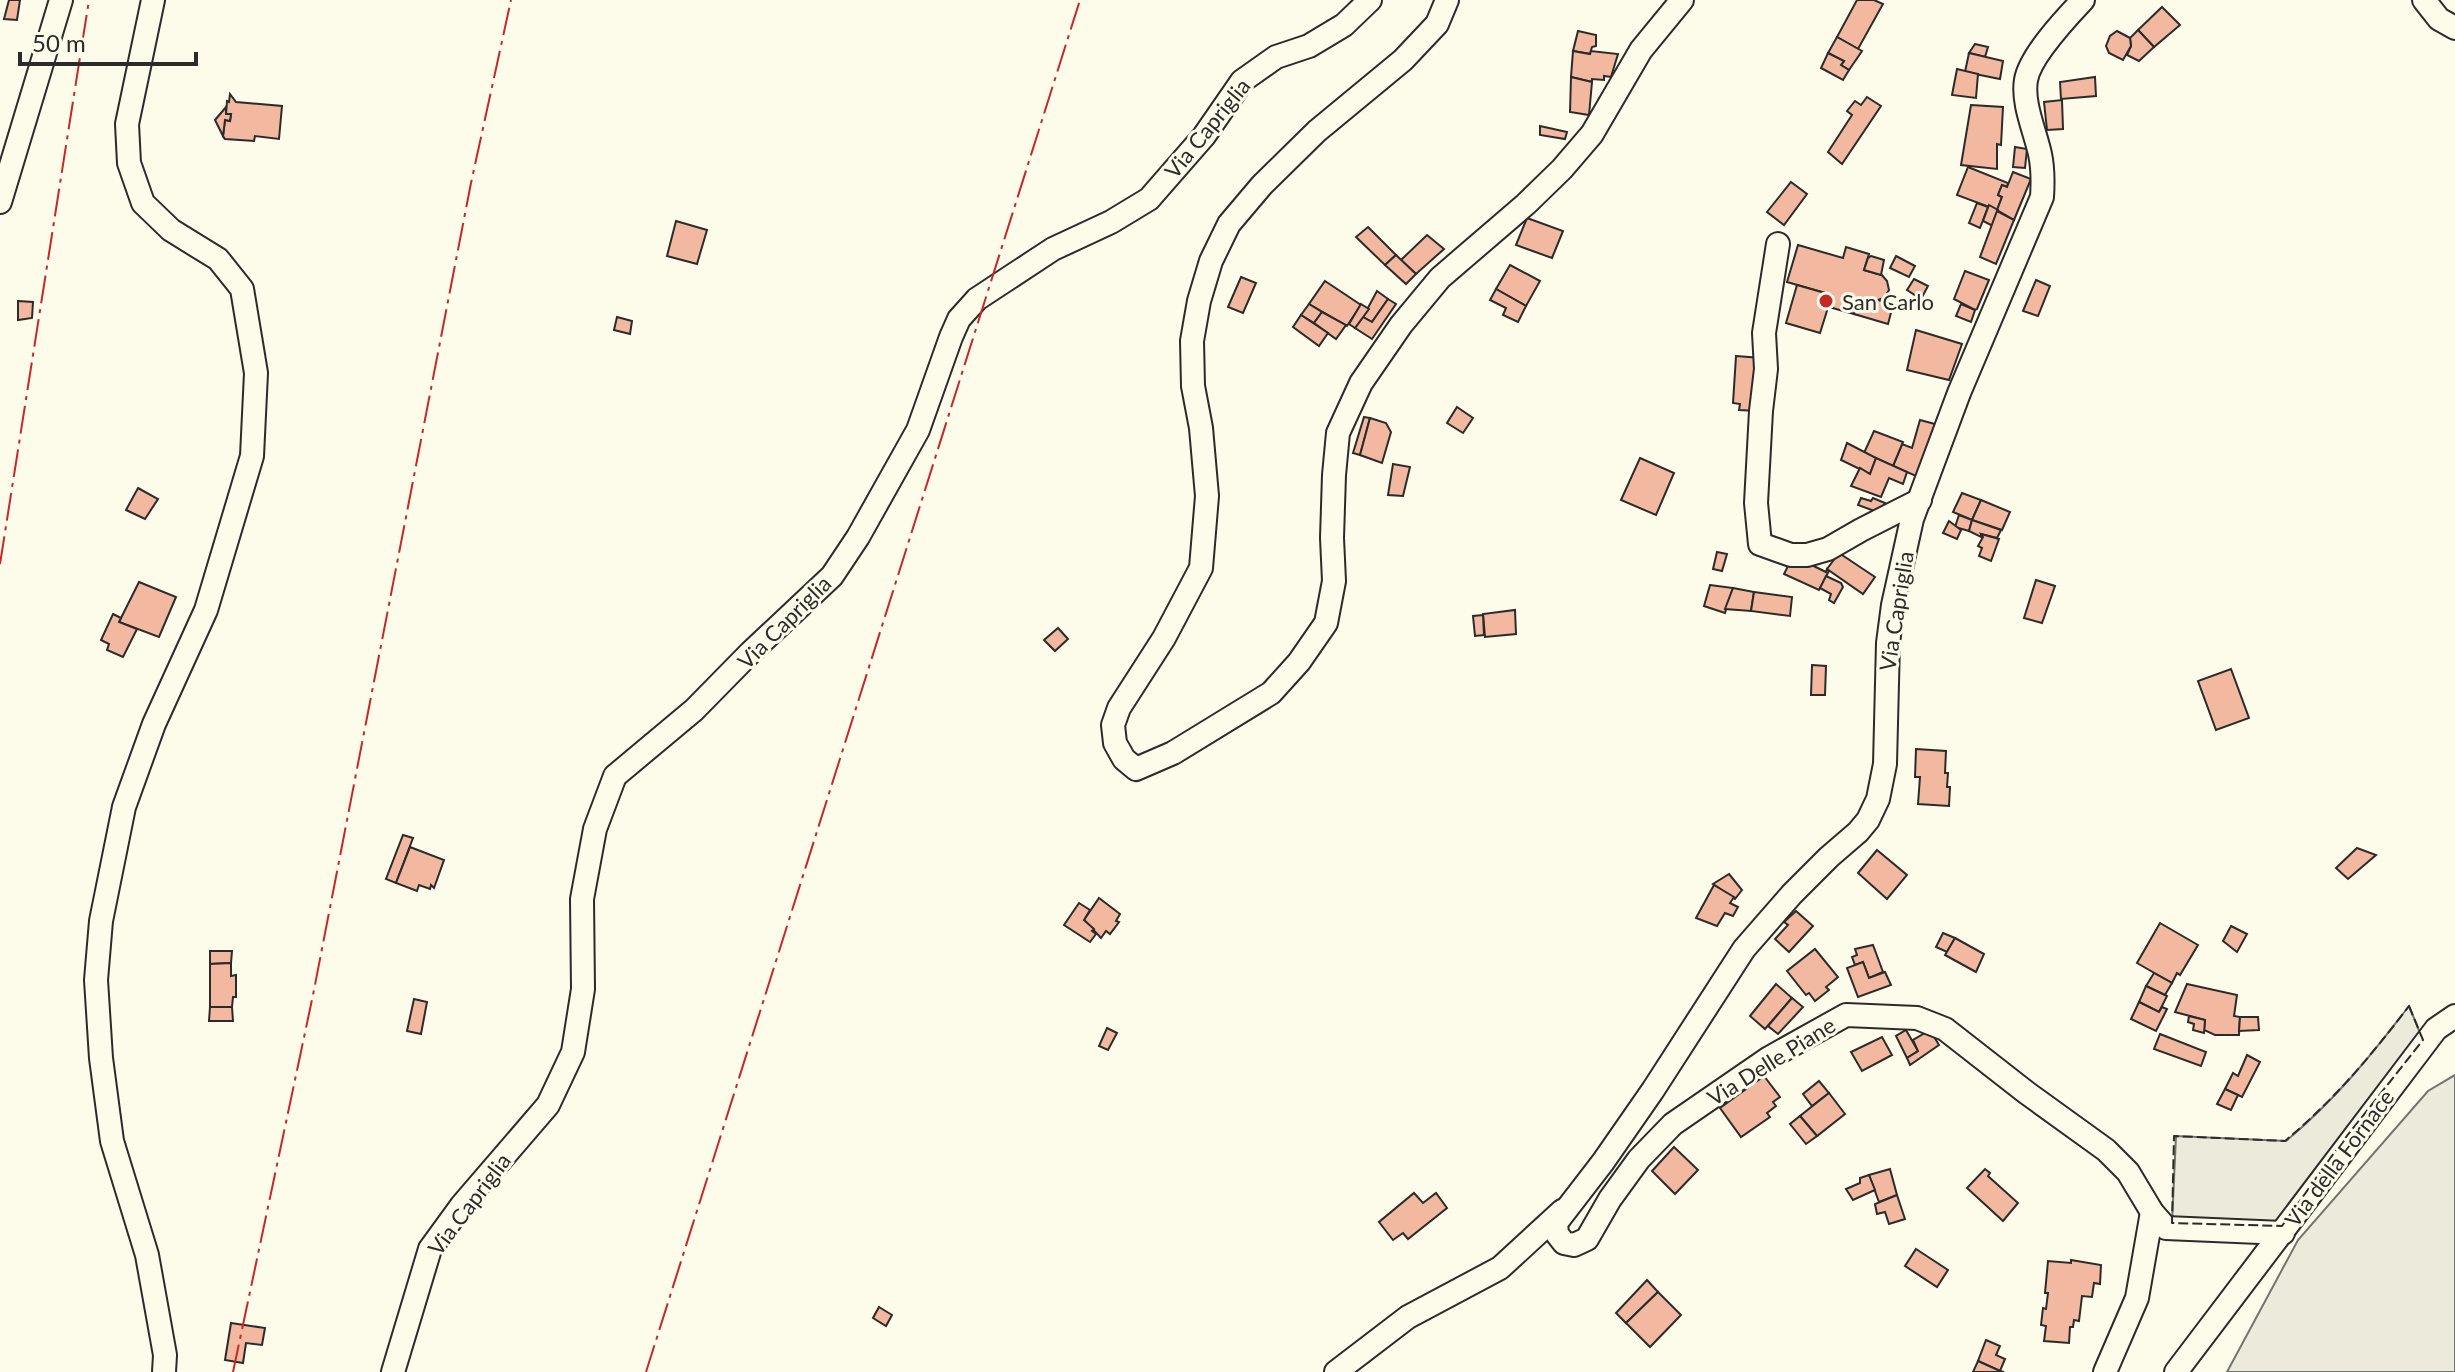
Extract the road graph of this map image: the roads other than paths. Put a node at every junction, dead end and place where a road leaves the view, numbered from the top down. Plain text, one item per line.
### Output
1 (61, 0) edge
2 (153, 0) edge
3 (1370, 0) edge
4 (1447, 0) edge
5 (1682, 0) edge
6 (2083, 0) edge
7 (2424, 0) edge
8 (2455, 28) edge
9 (0, 202) edge
10 (1778, 244) dead end
11 (1920, 500) junction
12 (2455, 1016) edge
13 (1566, 1208) junction
14 (2152, 1212) junction
15 (2283, 1233) junction
16 (164, 1372) edge
17 (393, 1372) edge
18 (1336, 1372) edge
19 (2105, 1372) edge
20 (2176, 1372) edge

1 - 9 street
2 - 16 street
3 - 17 street, Via Capriglia
4 - 5 street
6 - 11 street, Via Capriglia
7 - 8 street
10 - 11 street
11 - 13 street, Via Capriglia
12 - 15 street, Via della Fornace
13 - 14 street, Via Delle Piane
13 - 18 street, Via Capriglia
14 - 15 street, Via della Fornace
14 - 19 street
15 - 20 street

